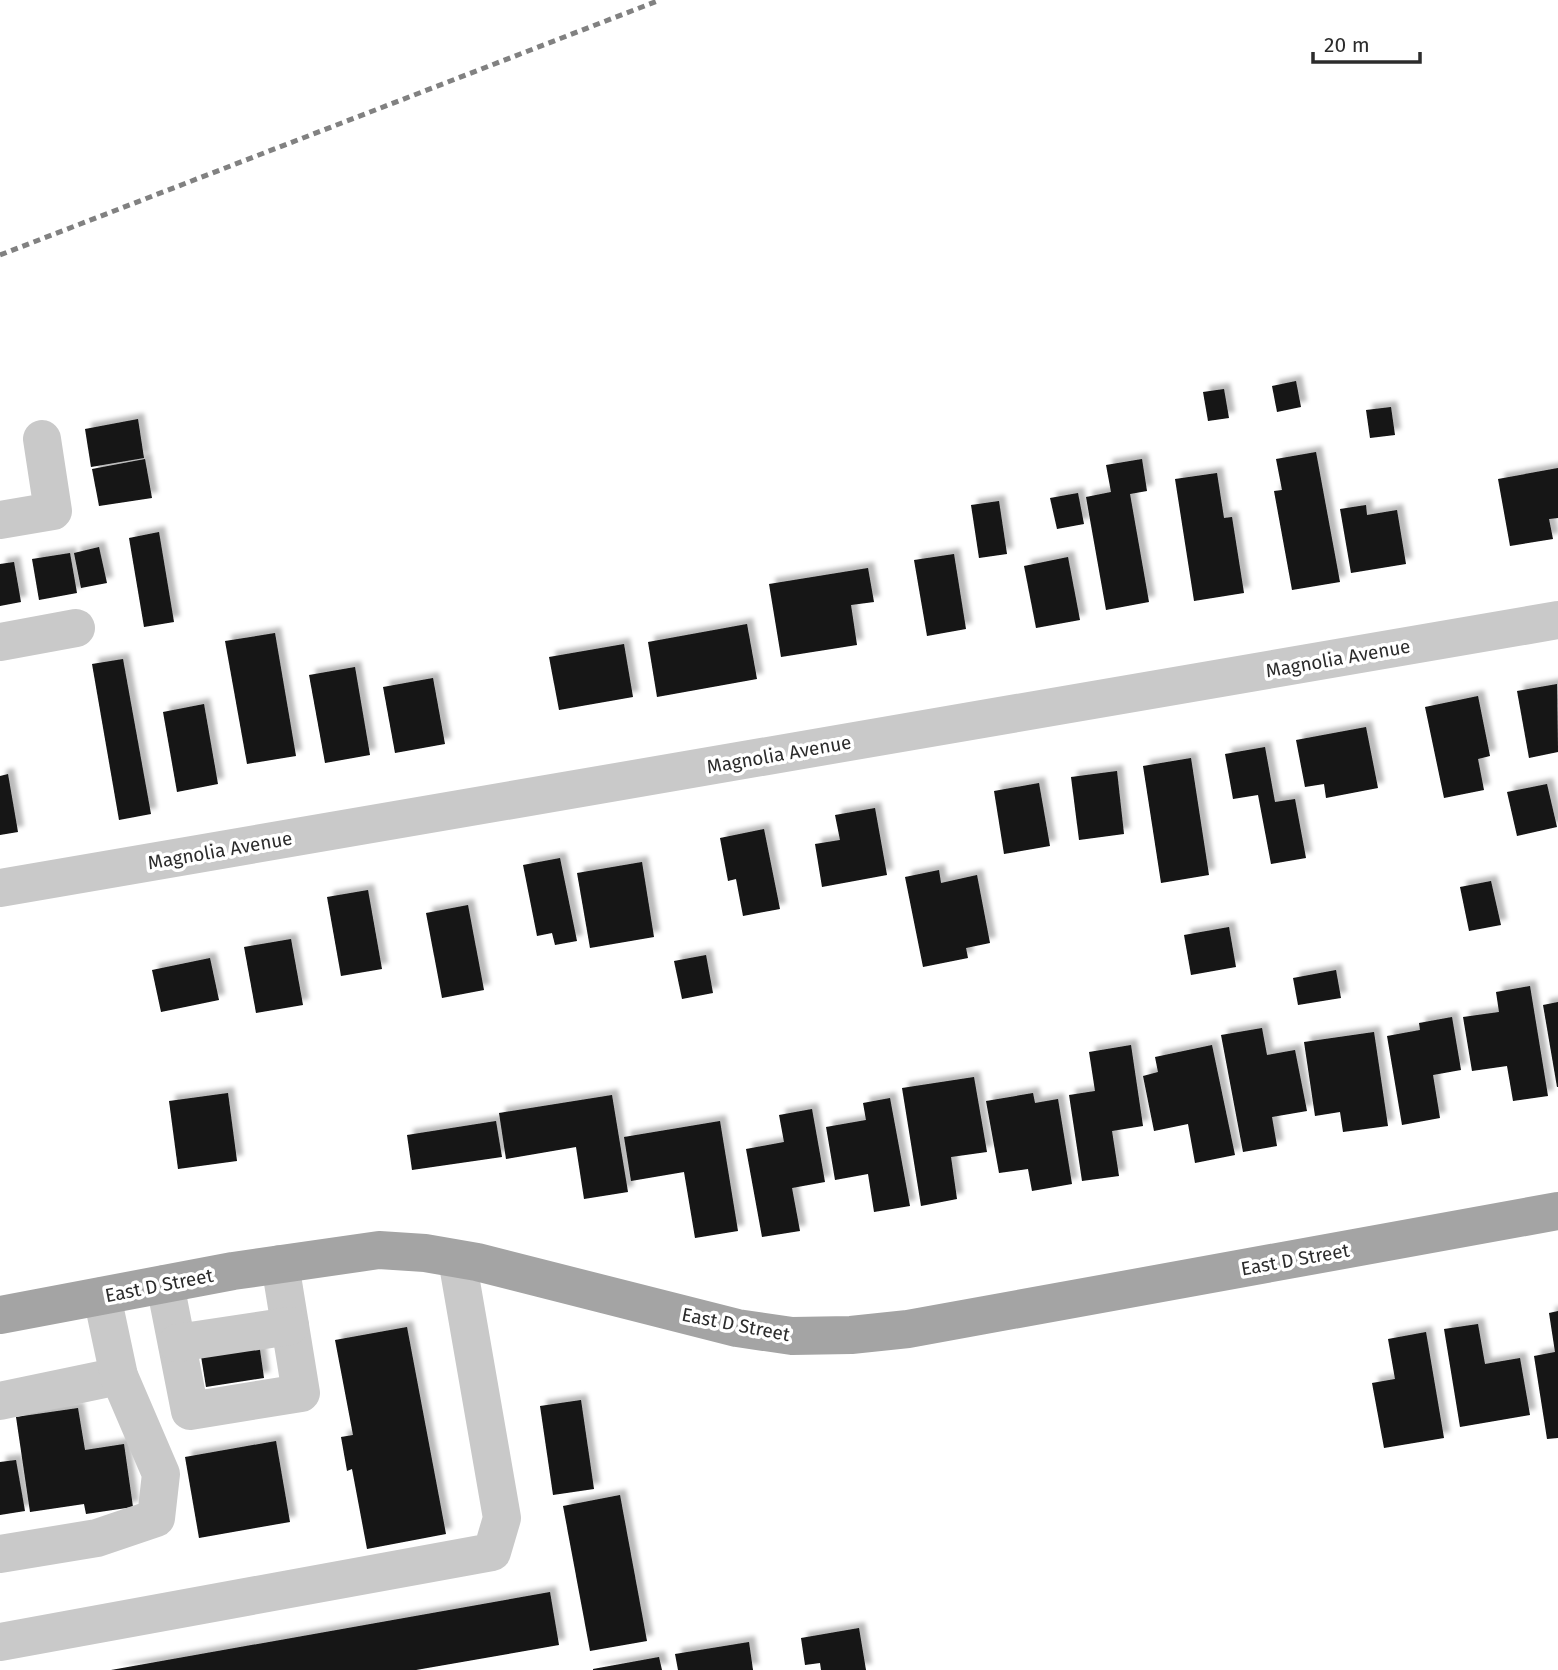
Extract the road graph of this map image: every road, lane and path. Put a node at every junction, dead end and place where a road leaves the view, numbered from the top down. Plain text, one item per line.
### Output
1 (42, 439) dead end
2 (0, 520) edge
3 (1558, 620) edge
4 (76, 628) dead end
5 (0, 642) edge
6 (0, 888) edge
7 (1558, 1211) edge
8 (457, 1259) junction
9 (280, 1264) junction
10 (165, 1284) junction
11 (102, 1296) junction
12 (0, 1315) edge
13 (290, 1326) junction
14 (177, 1343) junction
15 (119, 1376) junction
16 (0, 1401) edge
17 (0, 1553) edge
18 (0, 1642) edge

1 - 2 street
3 - 6 street, Magnolia Avenue
4 - 5 street
7 - 8 main road, East D Street
8 - 9 main road, East D Street
8 - 18 street
9 - 10 main road, East D Street
9 - 13 street
10 - 11 main road, East D Street
10 - 14 street
11 - 12 main road, East D Street
11 - 15 street
13 - 14 street
13 - 14 street
15 - 16 street
15 - 17 street

